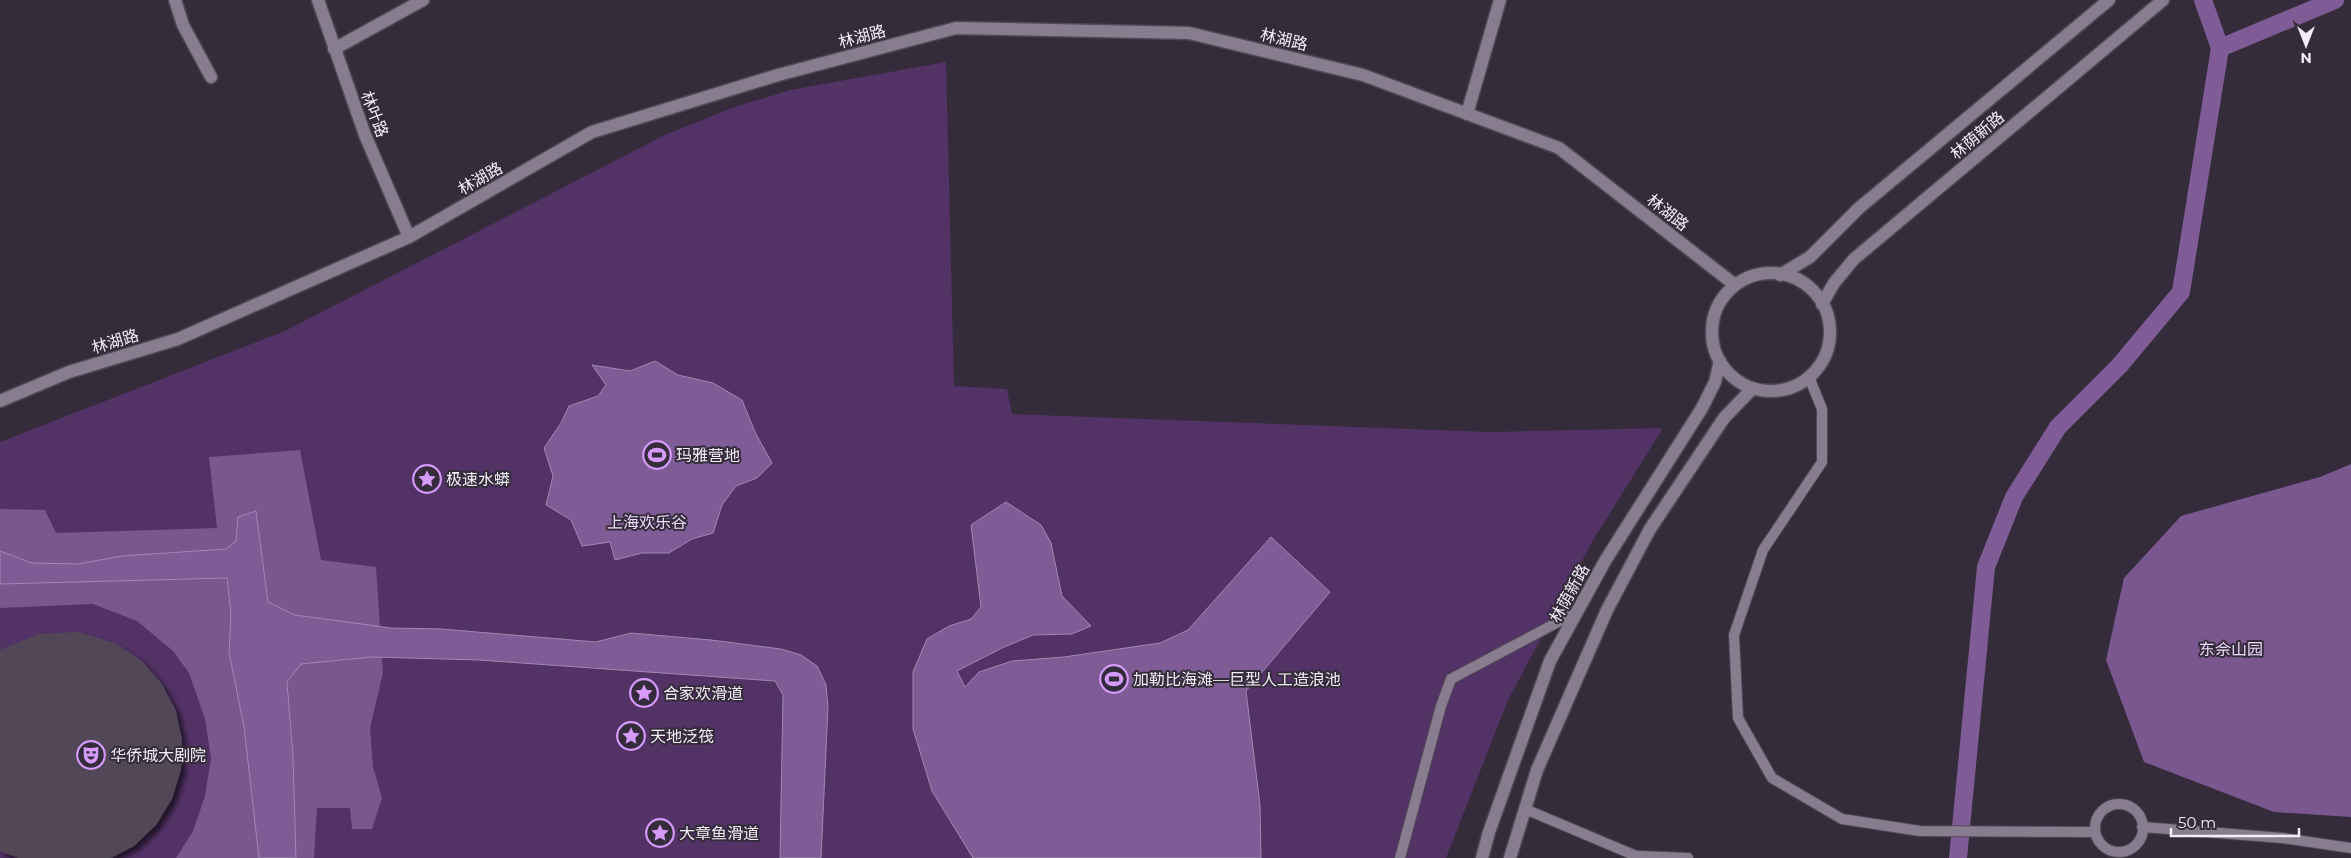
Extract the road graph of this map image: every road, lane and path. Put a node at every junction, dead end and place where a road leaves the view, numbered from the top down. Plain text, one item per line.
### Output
1 (175, 0) edge
2 (318, 0) edge
3 (423, 0) edge
4 (1500, 0) edge
5 (2109, 0) edge
6 (2163, 0) edge
7 (334, 49) junction
8 (211, 77) dead end
9 (1467, 114) junction
10 (409, 237) junction
11 (1780, 275) junction
12 (1735, 285) junction
13 (1822, 304) junction
14 (1720, 361) junction
15 (1809, 377) junction
16 (1752, 389) junction
17 (0, 400) edge
18 (1577, 612) junction
19 (1525, 809) junction
20 (2142, 827) junction
21 (2095, 832) junction
22 (2351, 848) edge
23 (2116, 855) edge
24 (1639, 857) edge
25 (1400, 858) edge
26 (1482, 858) edge
27 (1510, 858) edge
28 (1688, 858) edge

1 - 8 street
2 - 7 street, 林叶路
3 - 7 street
4 - 9 street
5 - 11 street, 林荫新路
6 - 13 street, 林荫新路
7 - 10 street, 林叶路
9 - 10 street, 林湖路
9 - 12 street, 林湖路
10 - 17 street, 林湖路
11 - 12 street, 林荫新路
11 - 13 street, 林荫新路
12 - 14 street, 林荫新路
13 - 15 street, 林荫新路
14 - 16 street, 林荫新路
14 - 18 street, 林荫新路
15 - 16 street, 林荫新路
15 - 21 lane
16 - 19 street
18 - 25 lane
18 - 26 street, 林荫新路
19 - 24 lane
19 - 27 street
20 - 21 lane
20 - 22 lane
20 - 23 lane
21 - 23 lane
24 - 28 lane

